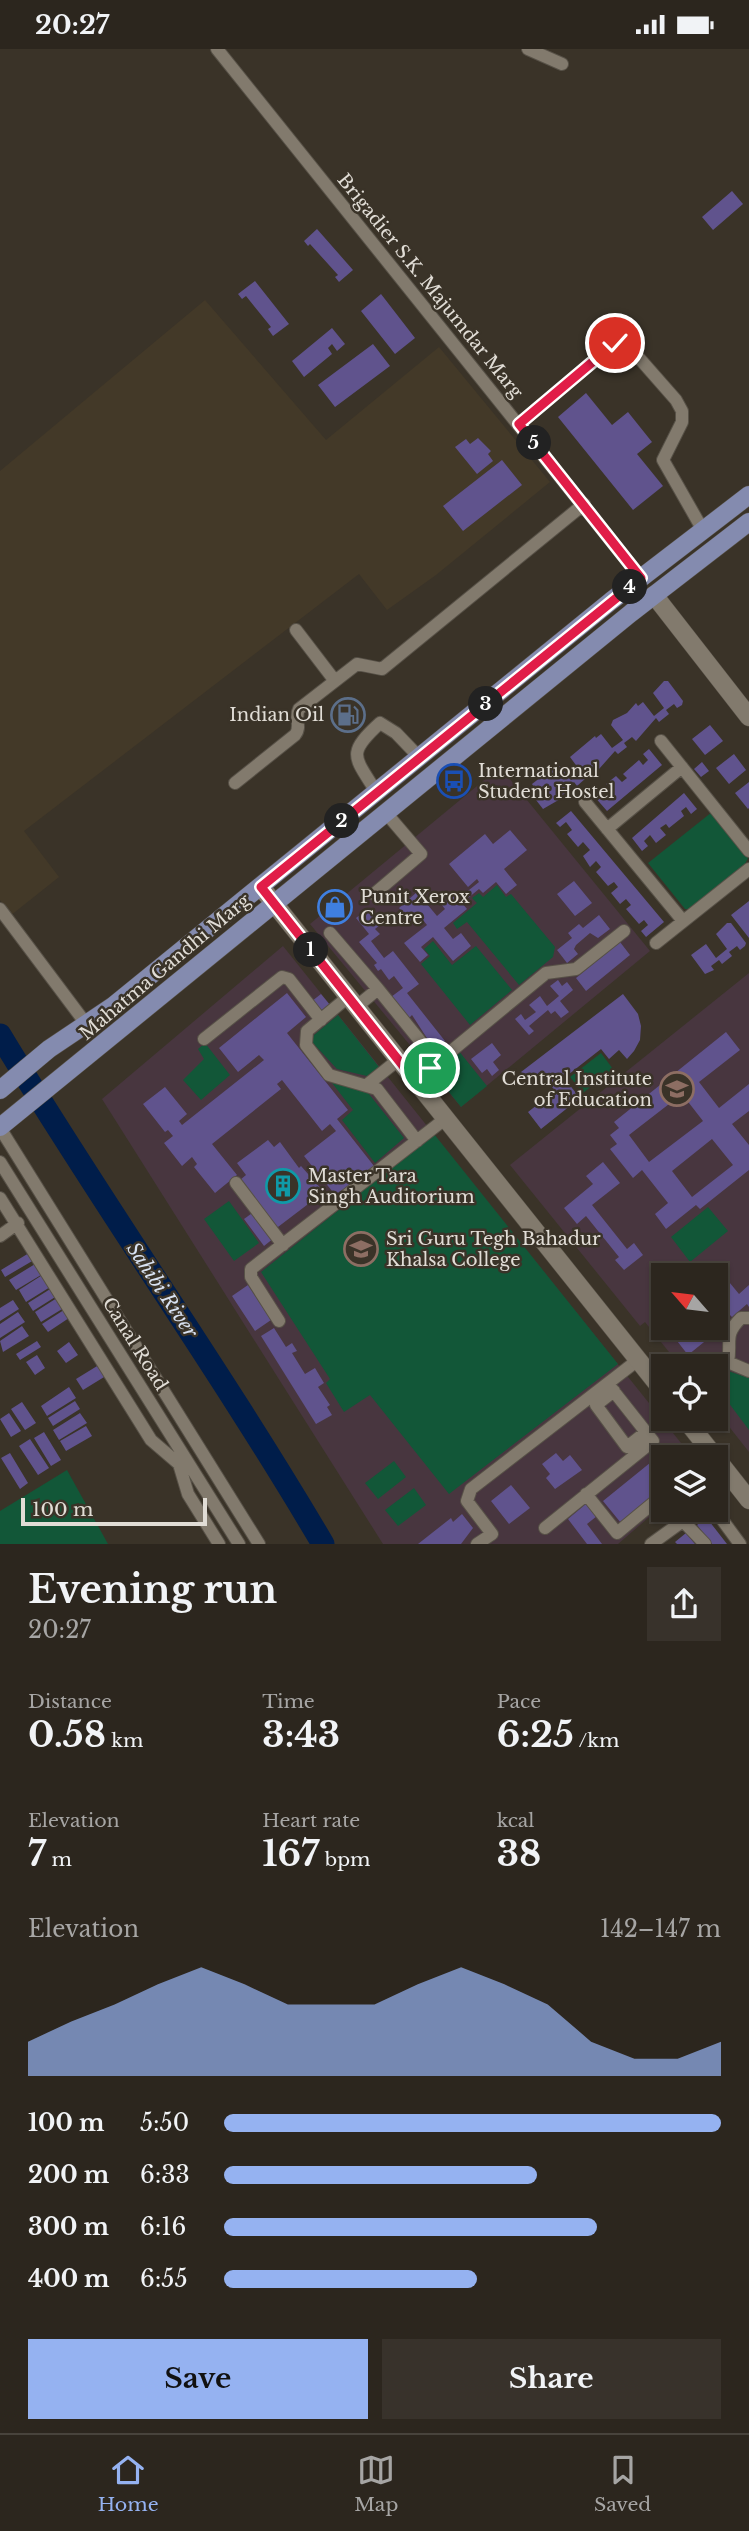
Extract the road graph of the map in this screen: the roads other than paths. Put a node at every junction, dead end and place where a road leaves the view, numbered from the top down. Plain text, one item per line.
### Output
1 (217, 49) edge
2 (528, 49) edge
3 (562, 64) dead end
4 (519, 424) junction
5 (749, 495) edge
6 (584, 504) junction
7 (749, 522) edge
8 (704, 532) junction
9 (641, 578) junction
10 (654, 596) junction
11 (296, 630) dead end
12 (335, 681) junction
13 (749, 717) edge
14 (661, 741) dead end
15 (420, 758) junction
16 (682, 767) junction
17 (235, 783) dead end
18 (377, 793) junction
19 (585, 802) dead end
20 (386, 813) junction
21 (607, 829) junction
22 (749, 851) edge
23 (749, 869) edge
24 (261, 887) junction
25 (374, 894) dead end
26 (274, 903) junction
27 (0, 909) edge
28 (683, 921) junction
29 (624, 932) dead end
30 (330, 933) dead end
31 (656, 943) dead end
32 (378, 989) junction
33 (352, 1002) junction
34 (321, 1020) junction
35 (88, 1025) junction
36 (65, 1039) junction
37 (204, 1039) dead end
38 (400, 1062) junction
39 (78, 1066) junction
40 (415, 1081) junction
41 (368, 1084) junction
42 (0, 1090) edge
43 (445, 1119) junction
44 (3, 1125) edge
45 (417, 1142) junction
46 (0, 1163) edge
47 (236, 1183) dead end
48 (0, 1198) edge
49 (18, 1223) junction
50 (0, 1236) edge
51 (283, 1245) junction
52 (749, 1318) edge
53 (279, 1321) dead end
54 (728, 1354) edge
55 (638, 1360) junction
56 (728, 1362) edge
57 (749, 1371) edge
58 (651, 1376) edge
59 (611, 1388) junction
60 (694, 1431) edge
61 (646, 1432) junction
62 (705, 1445) edge
63 (182, 1462) junction
64 (728, 1474) edge
65 (586, 1494) junction
66 (749, 1500) edge
67 (651, 1505) edge
68 (682, 1522) edge
69 (684, 1522) edge
70 (724, 1522) edge
71 (545, 1528) dead end
72 (668, 1539) edge
73 (219, 1544) edge
74 (239, 1544) edge
75 (259, 1544) edge
76 (477, 1544) edge
77 (651, 1544) edge
78 (705, 1544) edge
79 (740, 1544) edge

1 - 4 street, Brigadier S.K. Majumdar Marg
2 - 3 street
4 - 6 street, Brigadier S.K. Majumdar Marg
4 - 8 street
5 - 8 main road, Mahatma Gandhi Marg
6 - 9 street, Brigadier S.K. Majumdar Marg
6 - 12 street
7 - 10 main road, Mahatma Gandhi Marg
8 - 9 main road, Mahatma Gandhi Marg
9 - 15 main road, Mahatma Gandhi Marg
10 - 13 street
10 - 20 main road, Mahatma Gandhi Marg
11 - 12 street
12 - 17 street
14 - 16 street
15 - 18 main road, Mahatma Gandhi Marg
15 - 18 street
16 - 21 street
16 - 22 street
18 - 24 main road, Mahatma Gandhi Marg
19 - 21 street
20 - 25 street
20 - 26 main road, Mahatma Gandhi Marg
21 - 28 street
23 - 28 street
24 - 26 street
24 - 35 main road, Mahatma Gandhi Marg
26 - 33 street
26 - 39 main road, Mahatma Gandhi Marg
27 - 35 street
28 - 31 street
29 - 40 street
30 - 32 street
32 - 33 street
32 - 38 street
33 - 34 street
33 - 38 street
34 - 37 street
34 - 41 street
35 - 36 main road, Mahatma Gandhi Marg
36 - 39 main road
36 - 42 main road, Mahatma Gandhi Marg
38 - 40 street
38 - 41 street
39 - 44 main road, Mahatma Gandhi Marg
40 - 43 street
41 - 45 street
43 - 45 street
43 - 55 street
44 - 75 street
45 - 51 street
46 - 63 street, Canal Road
47 - 51 street
48 - 49 street
49 - 50 street
49 - 63 street
51 - 53 street
52 - 54 street
55 - 58 street
55 - 59 street
56 - 57 street
59 - 61 street
59 - 61 street
59 - 76 street
60 - 62 street
61 - 65 street
63 - 73 street
63 - 74 street, Canal Road
64 - 66 street
65 - 67 street
65 - 71 street
68 - 72 street
69 - 78 street
70 - 79 street
72 - 77 street

